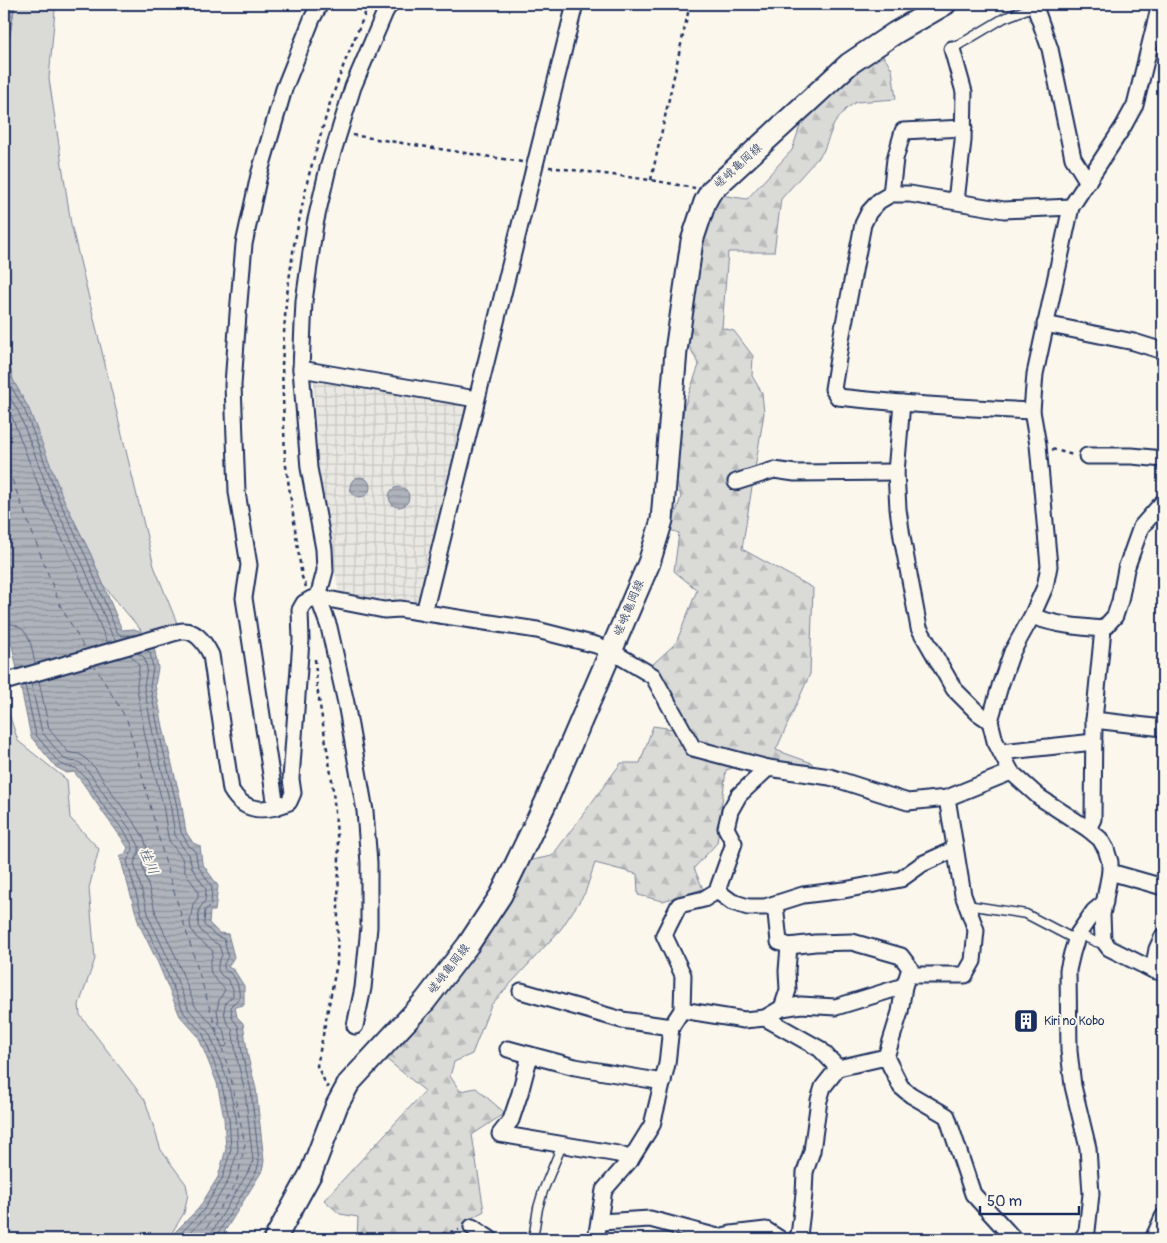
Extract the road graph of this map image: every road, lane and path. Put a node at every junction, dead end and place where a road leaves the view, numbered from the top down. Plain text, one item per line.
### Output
1 (320, 4) edge
2 (390, 4) edge
3 (575, 4) edge
4 (690, 4) edge
5 (945, 4) edge
6 (1160, 4) edge
7 (1035, 5) edge
8 (952, 49) joint
9 (964, 128) junction
10 (651, 180) dead end
11 (1088, 182) junction
12 (890, 194) junction
13 (956, 202) junction
14 (1071, 207) junction
15 (1045, 324) junction
16 (1163, 351) edge
17 (301, 369) junction
18 (476, 399) junction
19 (902, 403) junction
20 (1032, 410) junction
21 (1038, 445) junction
22 (1087, 456) joint
23 (1163, 459) edge
24 (896, 472) junction
25 (736, 482) dead end
26 (1163, 502) edge
27 (318, 597) junction
28 (424, 613) junction
29 (1032, 616) junction
30 (1103, 629) junction
31 (611, 651) junction
32 (4, 682) edge
33 (317, 687) dead end
34 (1094, 720) junction
35 (990, 721) junction
36 (1163, 728) edge
37 (1094, 742) junction
38 (1001, 752) junction
39 (768, 768) junction
40 (1011, 772) junction
41 (946, 798) junction
42 (276, 807) junction
43 (1088, 829) junction
44 (955, 849) junction
45 (1110, 872) junction
46 (1163, 887) edge
47 (717, 890) junction
48 (1105, 902) junction
49 (775, 904) junction
50 (967, 905) junction
51 (1163, 936) edge
52 (1077, 937) junction
53 (1107, 945) junction
54 (789, 946) junction
55 (1158, 972) edge
56 (906, 981) junction
57 (521, 991) dead end
58 (782, 1008) junction
59 (682, 1010) junction
60 (765, 1018) junction
61 (355, 1026) dead end
62 (671, 1027) junction
63 (508, 1049) dead end
64 (530, 1055) junction
65 (886, 1057) junction
66 (838, 1068) junction
67 (663, 1082) junction
68 (336, 1105) junction
69 (562, 1145) junction
70 (631, 1159) junction
71 (1163, 1217) edge
72 (600, 1222) junction
73 (472, 1227) joint
74 (275, 1239) edge
75 (419, 1239) edge
76 (490, 1239) edge
77 (533, 1239) edge
78 (596, 1239) edge
79 (780, 1239) edge
80 (795, 1239) edge
81 (1014, 1239) edge
82 (1082, 1239) edge
83 (1153, 1239) edge

1 - 42 street
2 - 17 street
3 - 18 street
4 - 10 path
5 - 31 main road, 嵯峨亀岡線
6 - 11 street
7 - 8 lane
7 - 11 street
8 - 9 street
9 - 12 street
9 - 13 street
11 - 14 street
12 - 13 street
12 - 19 street
13 - 14 street
14 - 15 street
15 - 16 street
15 - 20 street
17 - 18 street
17 - 27 street
18 - 28 street
19 - 20 street
19 - 24 street
20 - 21 street
21 - 22 path
21 - 29 street
22 - 23 street
24 - 25 street
24 - 35 street
26 - 30 street
27 - 28 street
27 - 42 street
27 - 61 street
28 - 31 street
29 - 30 street
29 - 35 street
30 - 34 street
31 - 39 street
31 - 68 main road, 嵯峨亀岡線
32 - 42 street
33 - 68 path
34 - 36 street
34 - 37 street
35 - 38 street
37 - 38 street
37 - 43 street
38 - 40 street
39 - 41 street
39 - 47 street
40 - 41 street
40 - 43 street
41 - 44 street
43 - 45 street
44 - 49 street
44 - 50 street
45 - 46 street
45 - 48 street
47 - 49 street
47 - 59 street
48 - 52 street
48 - 53 street
49 - 54 street
50 - 52 lane
50 - 56 street
51 - 55 street
52 - 53 lane
52 - 82 street
53 - 55 street
54 - 56 street
54 - 58 street
56 - 58 street
56 - 65 street
57 - 62 street
58 - 60 street
59 - 60 street
59 - 62 street
60 - 66 street
62 - 67 street
63 - 64 street
64 - 67 street
64 - 69 street
65 - 66 street
65 - 81 street
66 - 80 street
67 - 70 street
68 - 74 main road, 嵯峨亀岡線
69 - 70 street
69 - 77 lane
70 - 72 street
71 - 83 street
72 - 78 street
72 - 79 street
73 - 75 path
73 - 76 street

